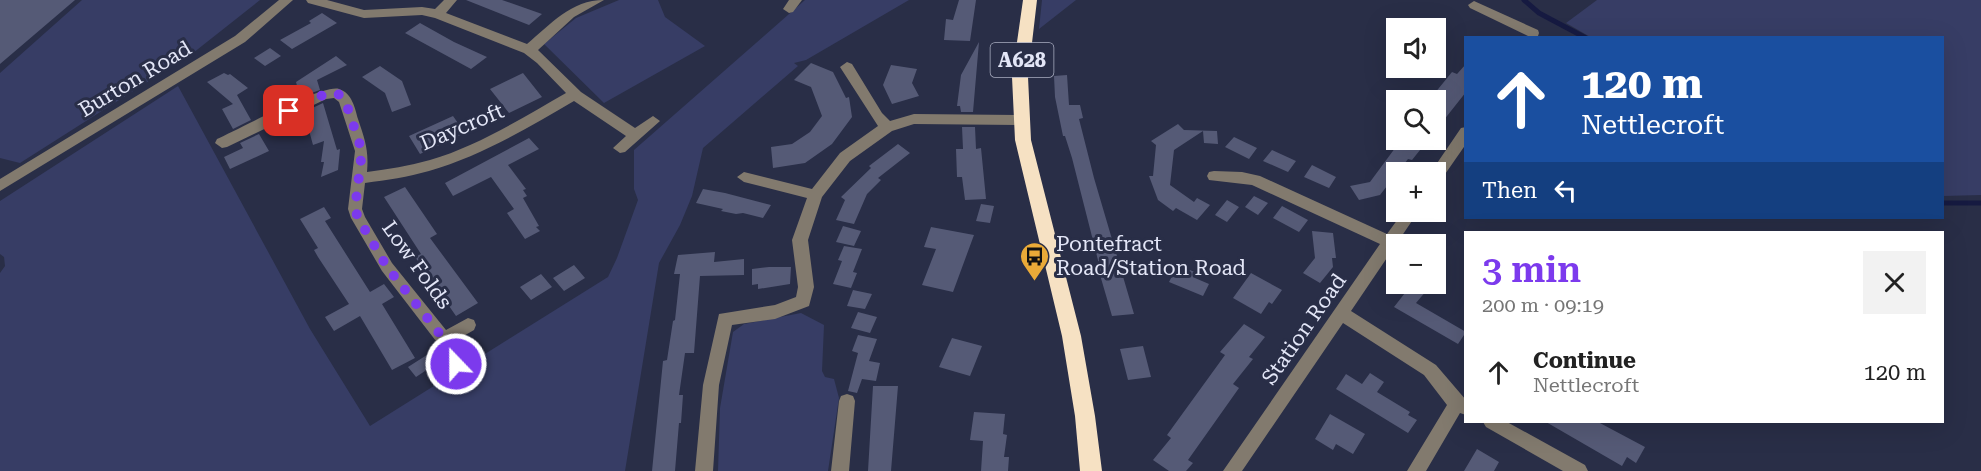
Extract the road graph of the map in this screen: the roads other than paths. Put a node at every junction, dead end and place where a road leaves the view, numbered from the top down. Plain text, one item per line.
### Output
1 (287, 0) edge
2 (312, 0) edge
3 (451, 0) edge
4 (598, 0) edge
5 (1030, 0) edge
6 (1474, 6) dead end
7 (438, 14) junction
8 (1535, 32) edge
9 (529, 50) junction
10 (847, 67) dead end
11 (575, 94) junction
12 (1020, 120) junction
13 (653, 121) dead end
14 (888, 127) junction
15 (634, 134) junction
16 (1464, 135) edge
17 (222, 143) dead end
18 (620, 148) dead end
19 (1446, 162) edge
20 (1214, 176) dead end
21 (744, 177) dead end
22 (359, 179) junction
23 (0, 186) edge
24 (815, 195) junction
25 (1386, 240) edge
26 (1386, 248) edge
27 (1341, 313) junction
28 (468, 325) dead end
29 (446, 338) junction
30 (456, 364) dead end
31 (847, 401) dead end
32 (1462, 406) edge
33 (1494, 423) edge
34 (704, 471) edge
35 (840, 471) edge
36 (1091, 471) edge
37 (1232, 471) edge
38 (1416, 471) edge
39 (1579, 471) edge

1 - 23 street, Burton Road
2 - 7 street
3 - 7 street
4 - 9 street
5 - 12 highway, A628
6 - 8 street
7 - 9 street
9 - 11 street
10 - 14 street
11 - 15 street
11 - 22 street, Daycroft
12 - 14 street
12 - 36 highway, A628
13 - 15 street
14 - 24 street
15 - 18 street
16 - 19 street
17 - 22 street, Low Folds
20 - 25 street
21 - 24 street
22 - 29 street, Low Folds
24 - 34 street
26 - 27 street, Station Road
27 - 32 street
27 - 37 street, Station Road
28 - 29 street, Low Folds
29 - 30 street, Low Folds
31 - 35 street
32 - 38 street
33 - 39 street

